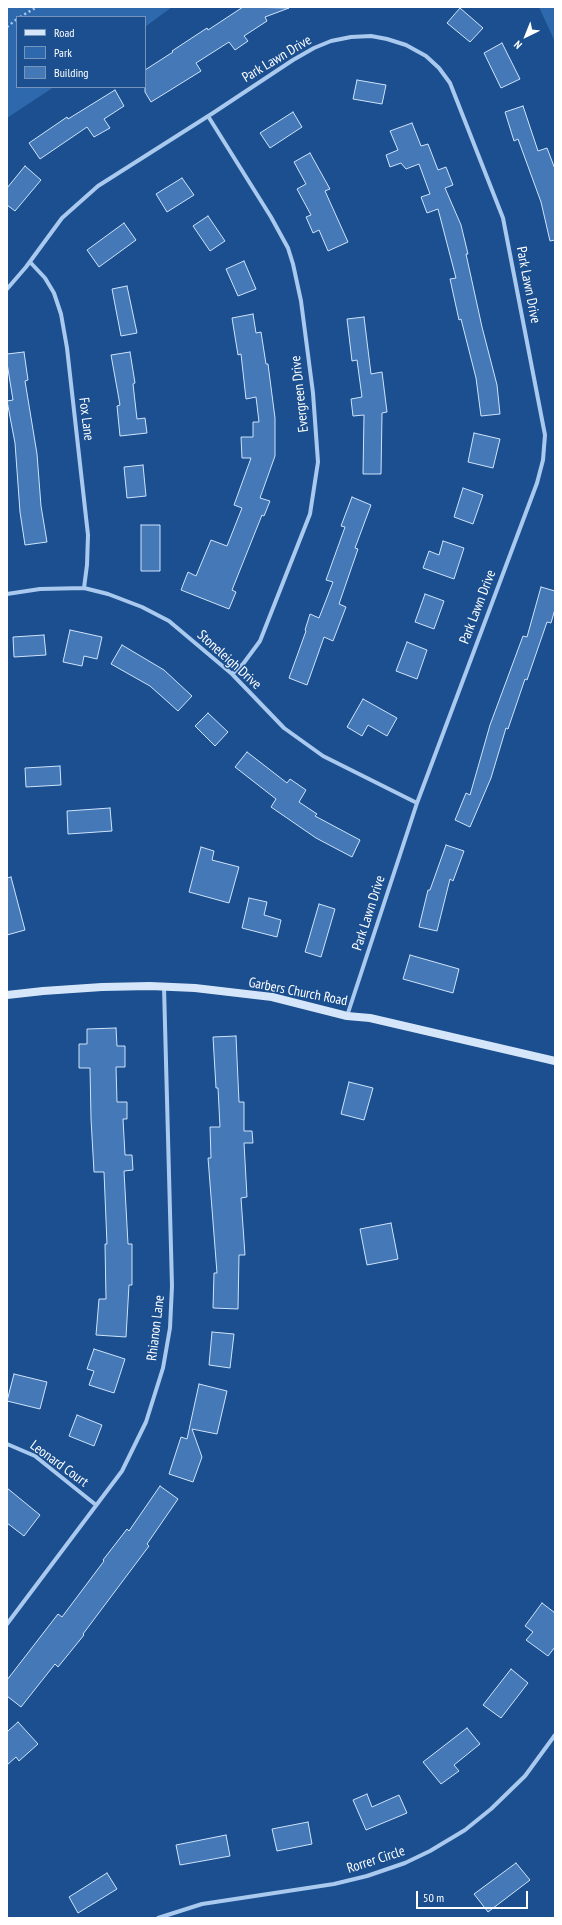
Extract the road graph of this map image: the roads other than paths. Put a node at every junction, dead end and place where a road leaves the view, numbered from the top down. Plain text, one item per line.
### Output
1 (208, 116) junction
2 (30, 262) junction
3 (7, 289) edge
4 (84, 588) junction
5 (7, 594) edge
6 (232, 674) junction
7 (416, 803) junction
8 (164, 987) junction
9 (7, 995) edge
10 (346, 1016) junction
11 (555, 1061) edge
12 (7, 1444) edge
13 (96, 1505) junction
14 (7, 1624) edge
15 (555, 1735) edge
16 (158, 1918) edge

1 - 2 street, Park Lawn Drive
1 - 6 street, Evergreen Drive
1 - 7 street, Park Lawn Drive
2 - 3 street, Park Lawn Drive
2 - 4 street, Fox Lane
4 - 5 street, Stoneleigh Drive
4 - 6 street, Stoneleigh Drive
6 - 7 street, Stoneleigh Drive
7 - 10 street, Park Lawn Drive
8 - 9 street, Garbers Church Road
8 - 10 street, Garbers Church Road
8 - 13 street, Rhianon Lane
10 - 11 street, Garbers Church Road
12 - 13 street, Leonard Court
13 - 14 street, Rhianon Lane
15 - 16 street, Rorrer Circle

